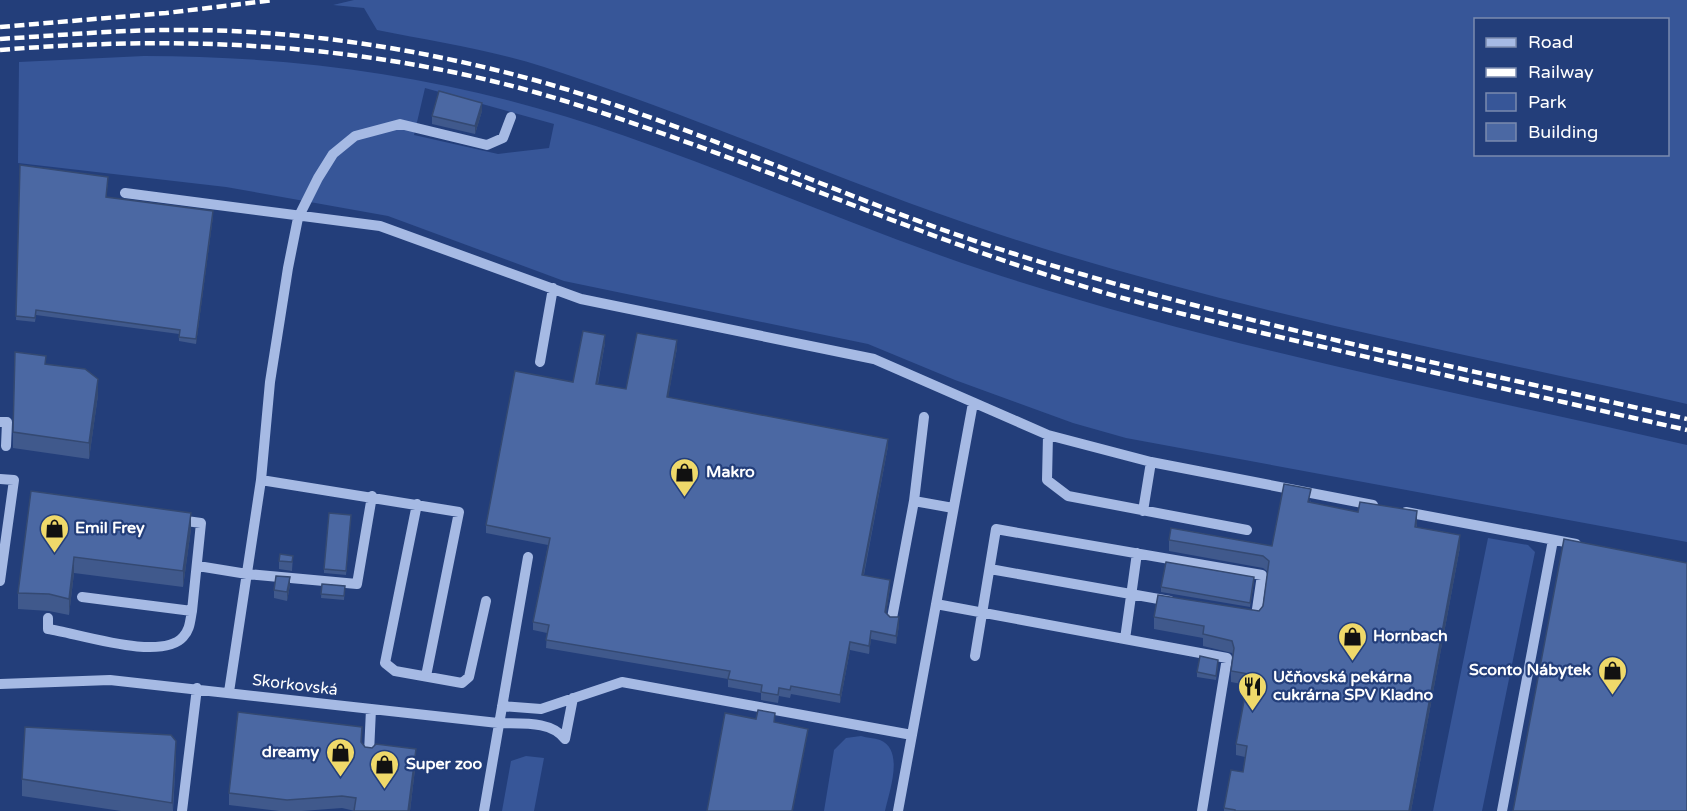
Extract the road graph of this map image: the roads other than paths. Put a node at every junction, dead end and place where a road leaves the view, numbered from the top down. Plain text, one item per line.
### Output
1 (511, 117) dead end
2 (125, 193) dead end
3 (298, 218) junction
4 (553, 288) junction
5 (540, 362) dead end
6 (973, 403) junction
7 (924, 417) dead end
8 (0, 422) edge
9 (1048, 435) junction
10 (6, 446) dead end
11 (1150, 462) junction
12 (0, 478) edge
13 (261, 480) junction
14 (372, 496) junction
15 (914, 501) junction
16 (417, 504) junction
17 (1380, 507) edge
18 (953, 508) junction
19 (1392, 509) edge
20 (1143, 511) junction
21 (167, 519) edge
22 (1247, 530) dead end
23 (1553, 540) junction
24 (1586, 546) edge
25 (1137, 553) junction
26 (528, 557) dead end
27 (198, 566) junction
28 (990, 569) junction
29 (247, 574) junction
30 (0, 581) edge
31 (1131, 594) junction
32 (82, 597) dead end
33 (486, 601) dead end
34 (1176, 602) edge
35 (936, 604) junction
36 (192, 611) junction
37 (1233, 612) edge
38 (983, 613) junction
39 (48, 618) dead end
40 (892, 618) edge
41 (1125, 639) junction
42 (975, 656) dead end
43 (426, 676) junction
44 (0, 684) edge
45 (197, 688) junction
46 (229, 692) junction
47 (573, 698) junction
48 (502, 706) junction
49 (371, 709) junction
50 (498, 723) junction
51 (912, 735) junction
52 (369, 753) edge
53 (182, 811) edge
54 (483, 811) edge
55 (898, 811) edge
56 (1202, 811) edge
57 (1502, 811) edge

1 - 3 street
2 - 3 street
3 - 4 street
3 - 13 street
4 - 5 street
4 - 6 street
6 - 9 street
6 - 18 street
7 - 15 street
8 - 10 street
9 - 11 street
9 - 20 street
11 - 17 street
11 - 20 street
12 - 30 street
13 - 14 street
13 - 29 street
14 - 16 street
14 - 29 street
15 - 18 street
15 - 40 street
16 - 43 street
16 - 43 street
18 - 35 street
19 - 23 street
20 - 22 street
21 - 27 street
23 - 24 street
23 - 57 street
25 - 28 street
25 - 31 street
25 - 37 street
26 - 48 street
27 - 29 street
27 - 36 street
28 - 31 street
28 - 38 street
29 - 46 street
31 - 34 street
31 - 41 street
32 - 36 street
33 - 43 street
35 - 38 street
35 - 51 street
36 - 39 street
38 - 41 street
38 - 42 street
41 - 56 street
44 - 45 street, Skorkovská
45 - 46 street, Skorkovská
45 - 53 street
46 - 49 street, Skorkovská
47 - 48 street
47 - 50 street, Skorkovská
47 - 51 street
48 - 50 street
49 - 50 street, Skorkovská
49 - 52 street
50 - 54 street
51 - 55 street

